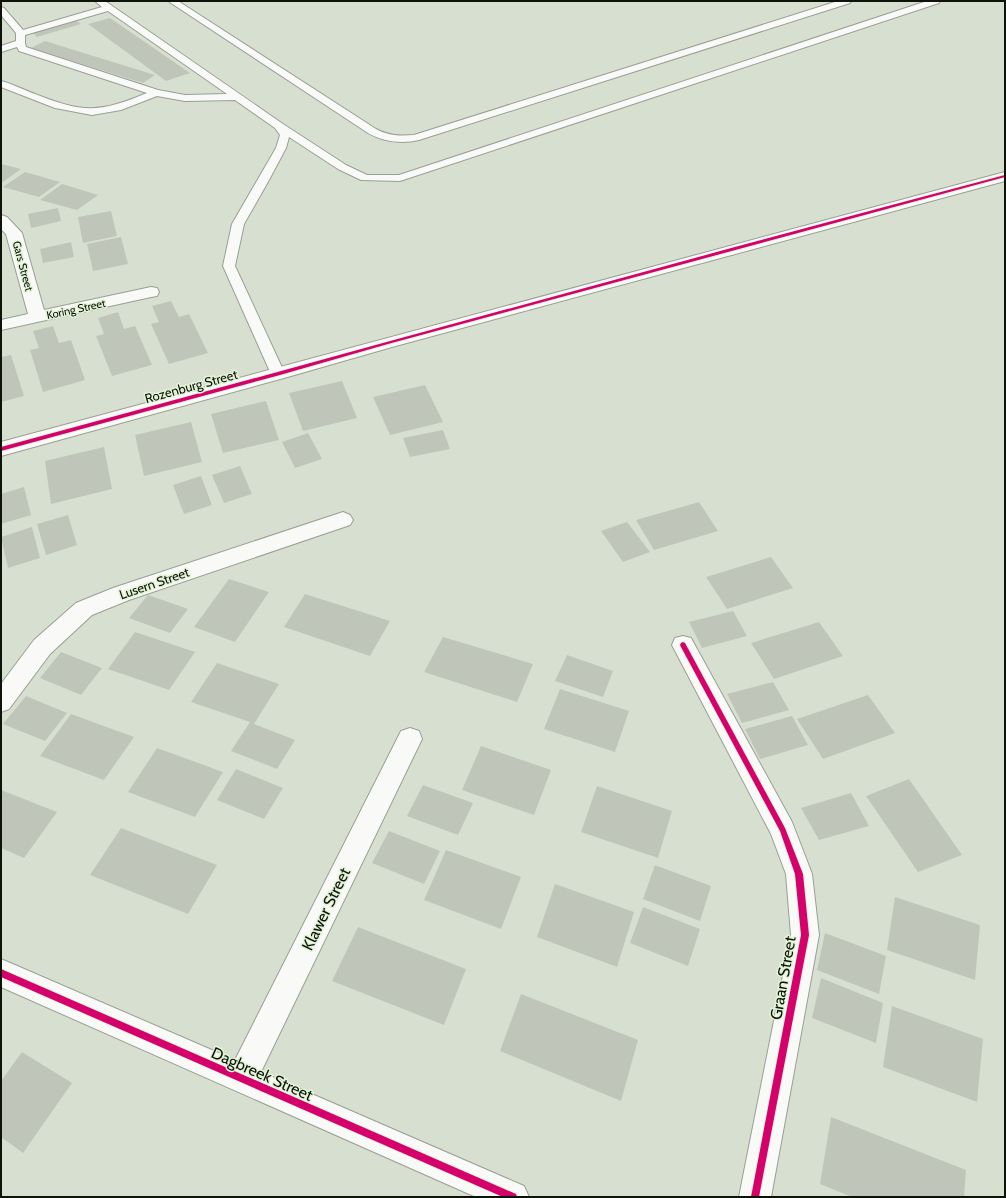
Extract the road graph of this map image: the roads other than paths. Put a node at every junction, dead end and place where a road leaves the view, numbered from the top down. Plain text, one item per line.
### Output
1 (100, 1) edge
2 (172, 1) edge
3 (847, 1) edge
4 (936, 1) edge
5 (109, 8) junction
6 (1, 10) edge
7 (21, 38) junction
8 (1, 49) edge
9 (1, 84) edge
10 (156, 93) junction
11 (238, 97) junction
12 (279, 126) junction
13 (1005, 176) edge
14 (1, 220) edge
15 (151, 292) dead end
16 (37, 317) junction
17 (1, 325) edge
18 (278, 374) junction
19 (1, 449) edge
20 (343, 520) dead end
21 (683, 645) dead end
22 (1, 702) edge
23 (410, 739) dead end
24 (1, 973) edge
25 (242, 1079) junction
26 (513, 1197) edge
27 (755, 1197) edge

1 - 5 lane
2 - 3 lane
4 - 12 lane
5 - 7 lane
5 - 11 lane
6 - 7 lane
7 - 8 lane
7 - 10 lane
9 - 10 lane
10 - 11 lane
11 - 12 lane
12 - 18 lane
13 - 18 street, Rozenburg Street
14 - 16 street, Gars Street
15 - 16 street, Koring Street
16 - 17 street, Koring Street
18 - 19 street, Rozenburg Street
20 - 22 street, Lusern Street
21 - 27 street, Graan Street
23 - 25 street, Klawer Street
24 - 25 street, Dagbreek Street
25 - 26 street, Dagbreek Street

